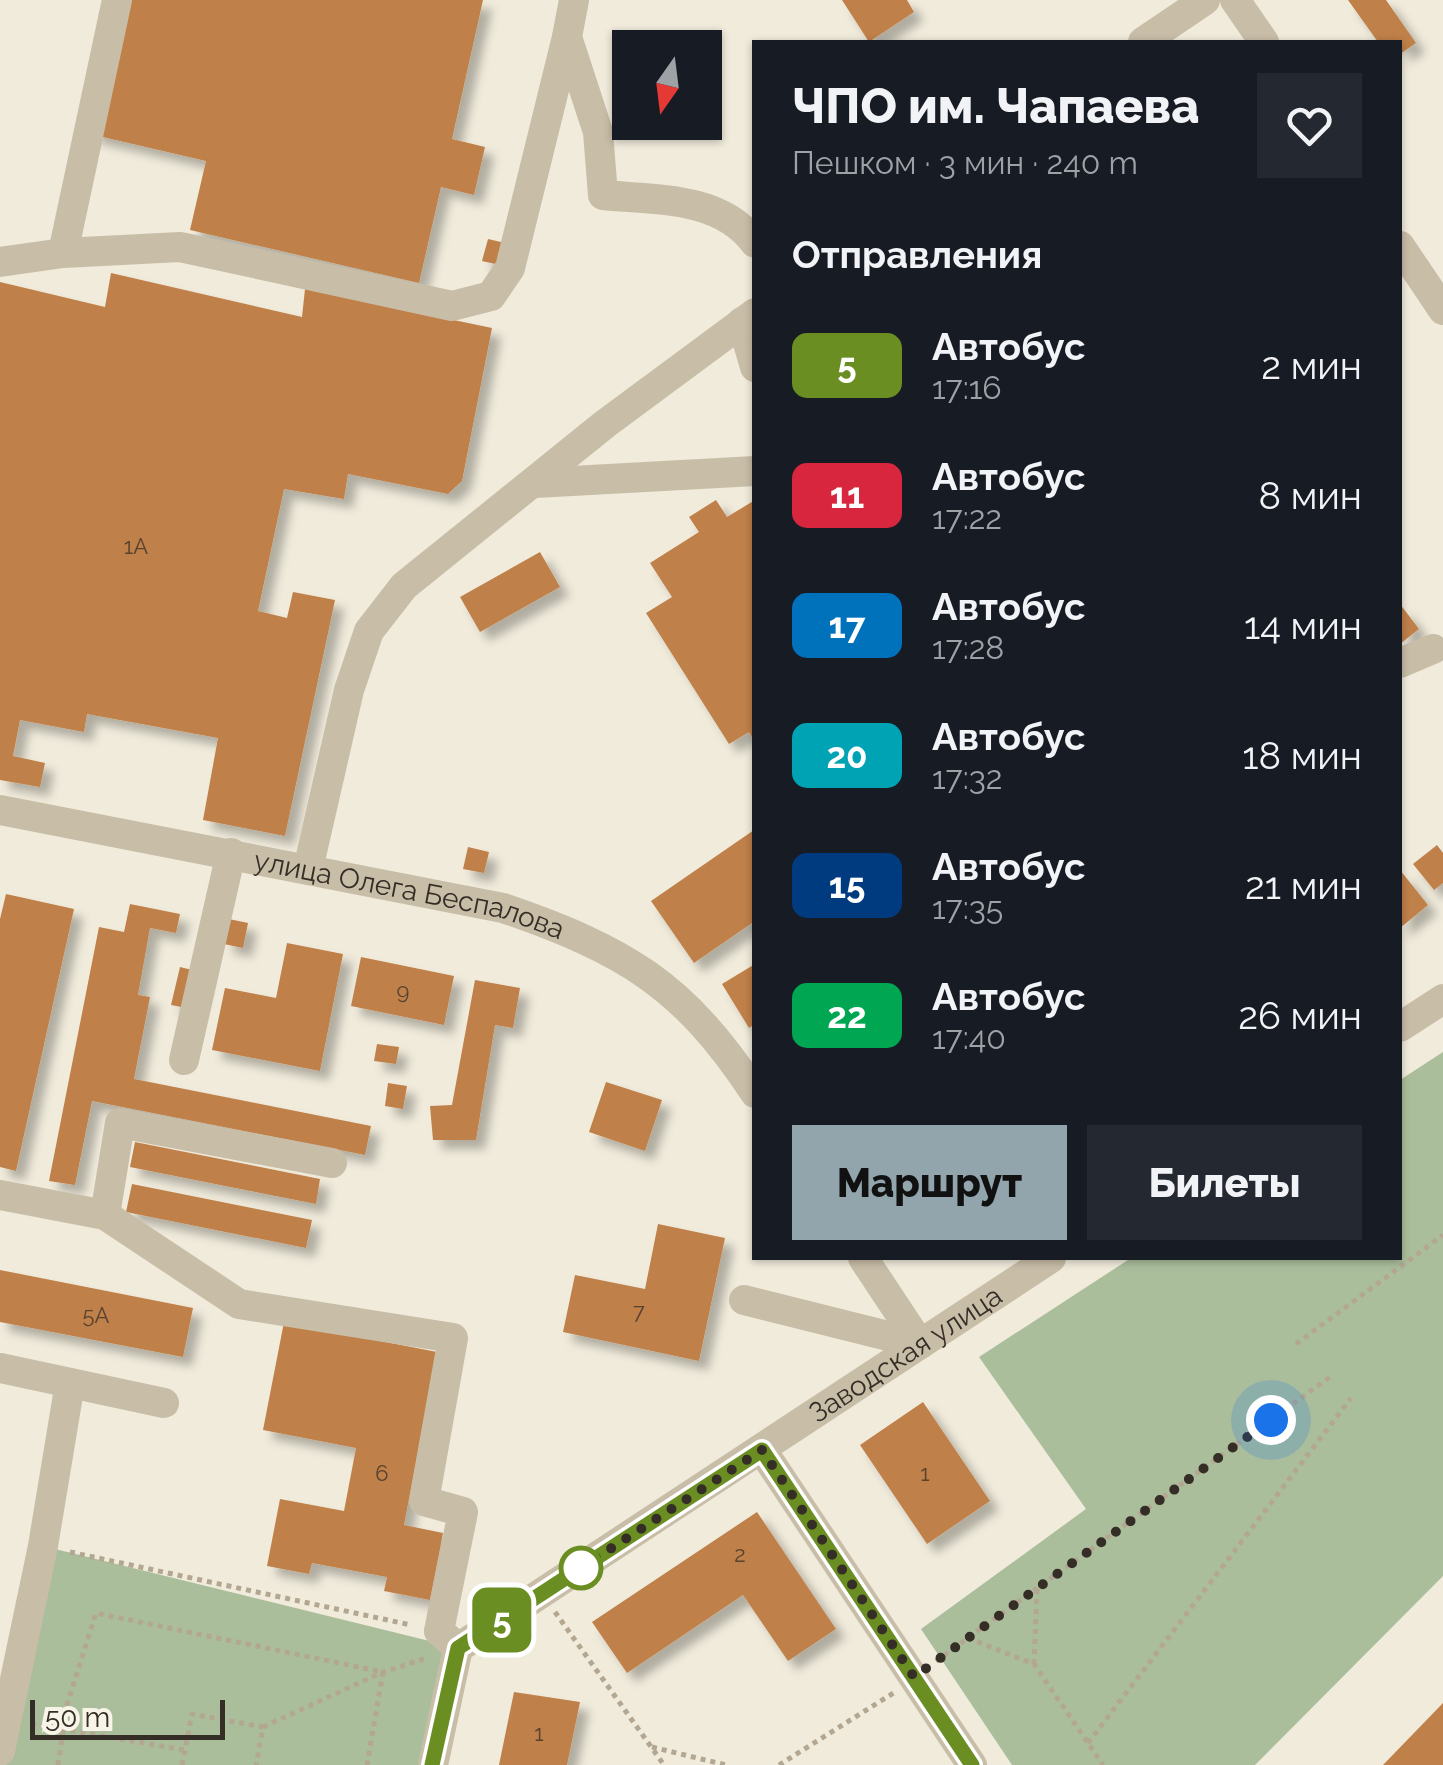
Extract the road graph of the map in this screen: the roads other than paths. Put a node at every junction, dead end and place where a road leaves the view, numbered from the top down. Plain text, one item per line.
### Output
1 (117, 0) edge
2 (574, 0) edge
3 (1204, 0) edge
4 (1236, 0) edge
5 (568, 36) junction
6 (1146, 40) edge
7 (1263, 40) edge
8 (752, 239) edge
9 (1402, 249) edge
10 (63, 253) junction
11 (0, 262) edge
12 (1443, 310) edge
13 (749, 318) edge
14 (752, 470) edge
15 (535, 483) junction
16 (1433, 649) dead end
17 (1402, 663) edge
18 (0, 810) edge
19 (231, 853) junction
20 (308, 869) junction
21 (1443, 999) edge
22 (1402, 1027) edge
23 (184, 1060) dead end
24 (751, 1080) edge
25 (332, 1162) dead end
26 (0, 1194) edge
27 (105, 1215) junction
28 (864, 1260) edge
29 (1048, 1260) edge
30 (744, 1300) dead end
31 (920, 1344) junction
32 (0, 1368) edge
33 (70, 1383) junction
34 (164, 1403) dead end
35 (762, 1450) junction
36 (448, 1639) junction
37 (0, 1751) edge
38 (432, 1765) edge
39 (972, 1765) edge

1 - 10 street
2 - 5 street
3 - 6 street
4 - 7 street
5 - 8 street
5 - 10 street
9 - 12 street
10 - 11 street
13 - 15 street
14 - 15 street
15 - 20 street
16 - 17 street
18 - 19 street, улица Олега Беспалова
19 - 20 street, улица Олега Беспалова
19 - 23 street
20 - 24 street, улица Олега Беспалова
21 - 22 street
25 - 27 street
26 - 27 street
27 - 36 street
28 - 31 street
29 - 31 street, Заводская улица
30 - 31 street
31 - 35 street, Заводская улица
32 - 33 street
33 - 34 street
33 - 37 street
35 - 36 street, Заводская улица
35 - 39 street
36 - 38 street

